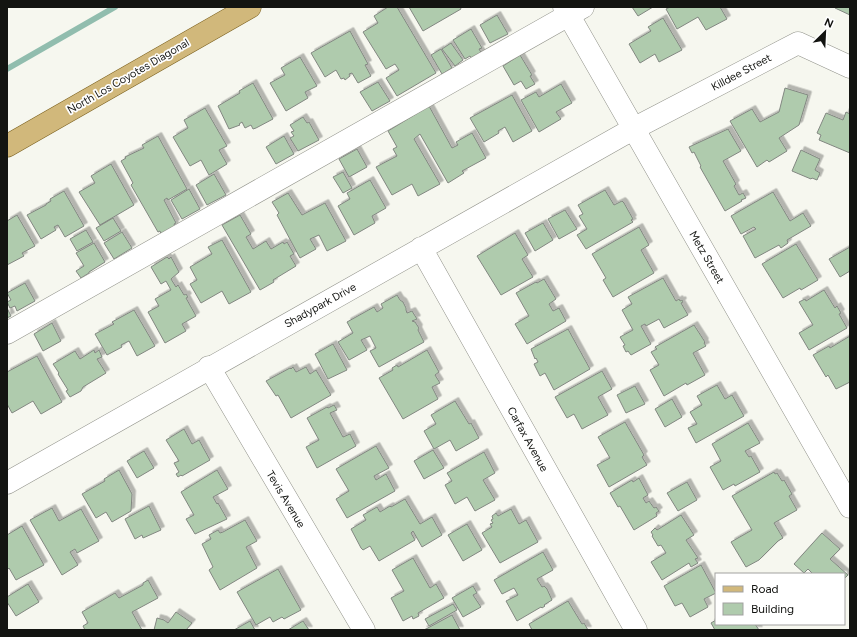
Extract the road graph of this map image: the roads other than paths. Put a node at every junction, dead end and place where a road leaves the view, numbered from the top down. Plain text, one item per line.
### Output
1 (250, 7) edge
2 (572, 10) edge
3 (850, 67) edge
4 (633, 129) junction
5 (7, 146) edge
6 (421, 248) junction
7 (7, 333) edge
8 (209, 368) junction
9 (7, 483) edge
10 (850, 507) edge
11 (364, 630) edge
12 (636, 630) edge

1 - 5 main road, North Los Coyotes Diagonal
2 - 4 street, Metz Street
2 - 7 street
3 - 4 street, Killdee Street
4 - 6 street, Shadypark Drive
4 - 10 street, Metz Street
6 - 8 street, Shadypark Drive
6 - 12 street, Carfax Avenue
8 - 9 street, Shadypark Drive
8 - 11 street, Tevis Avenue

